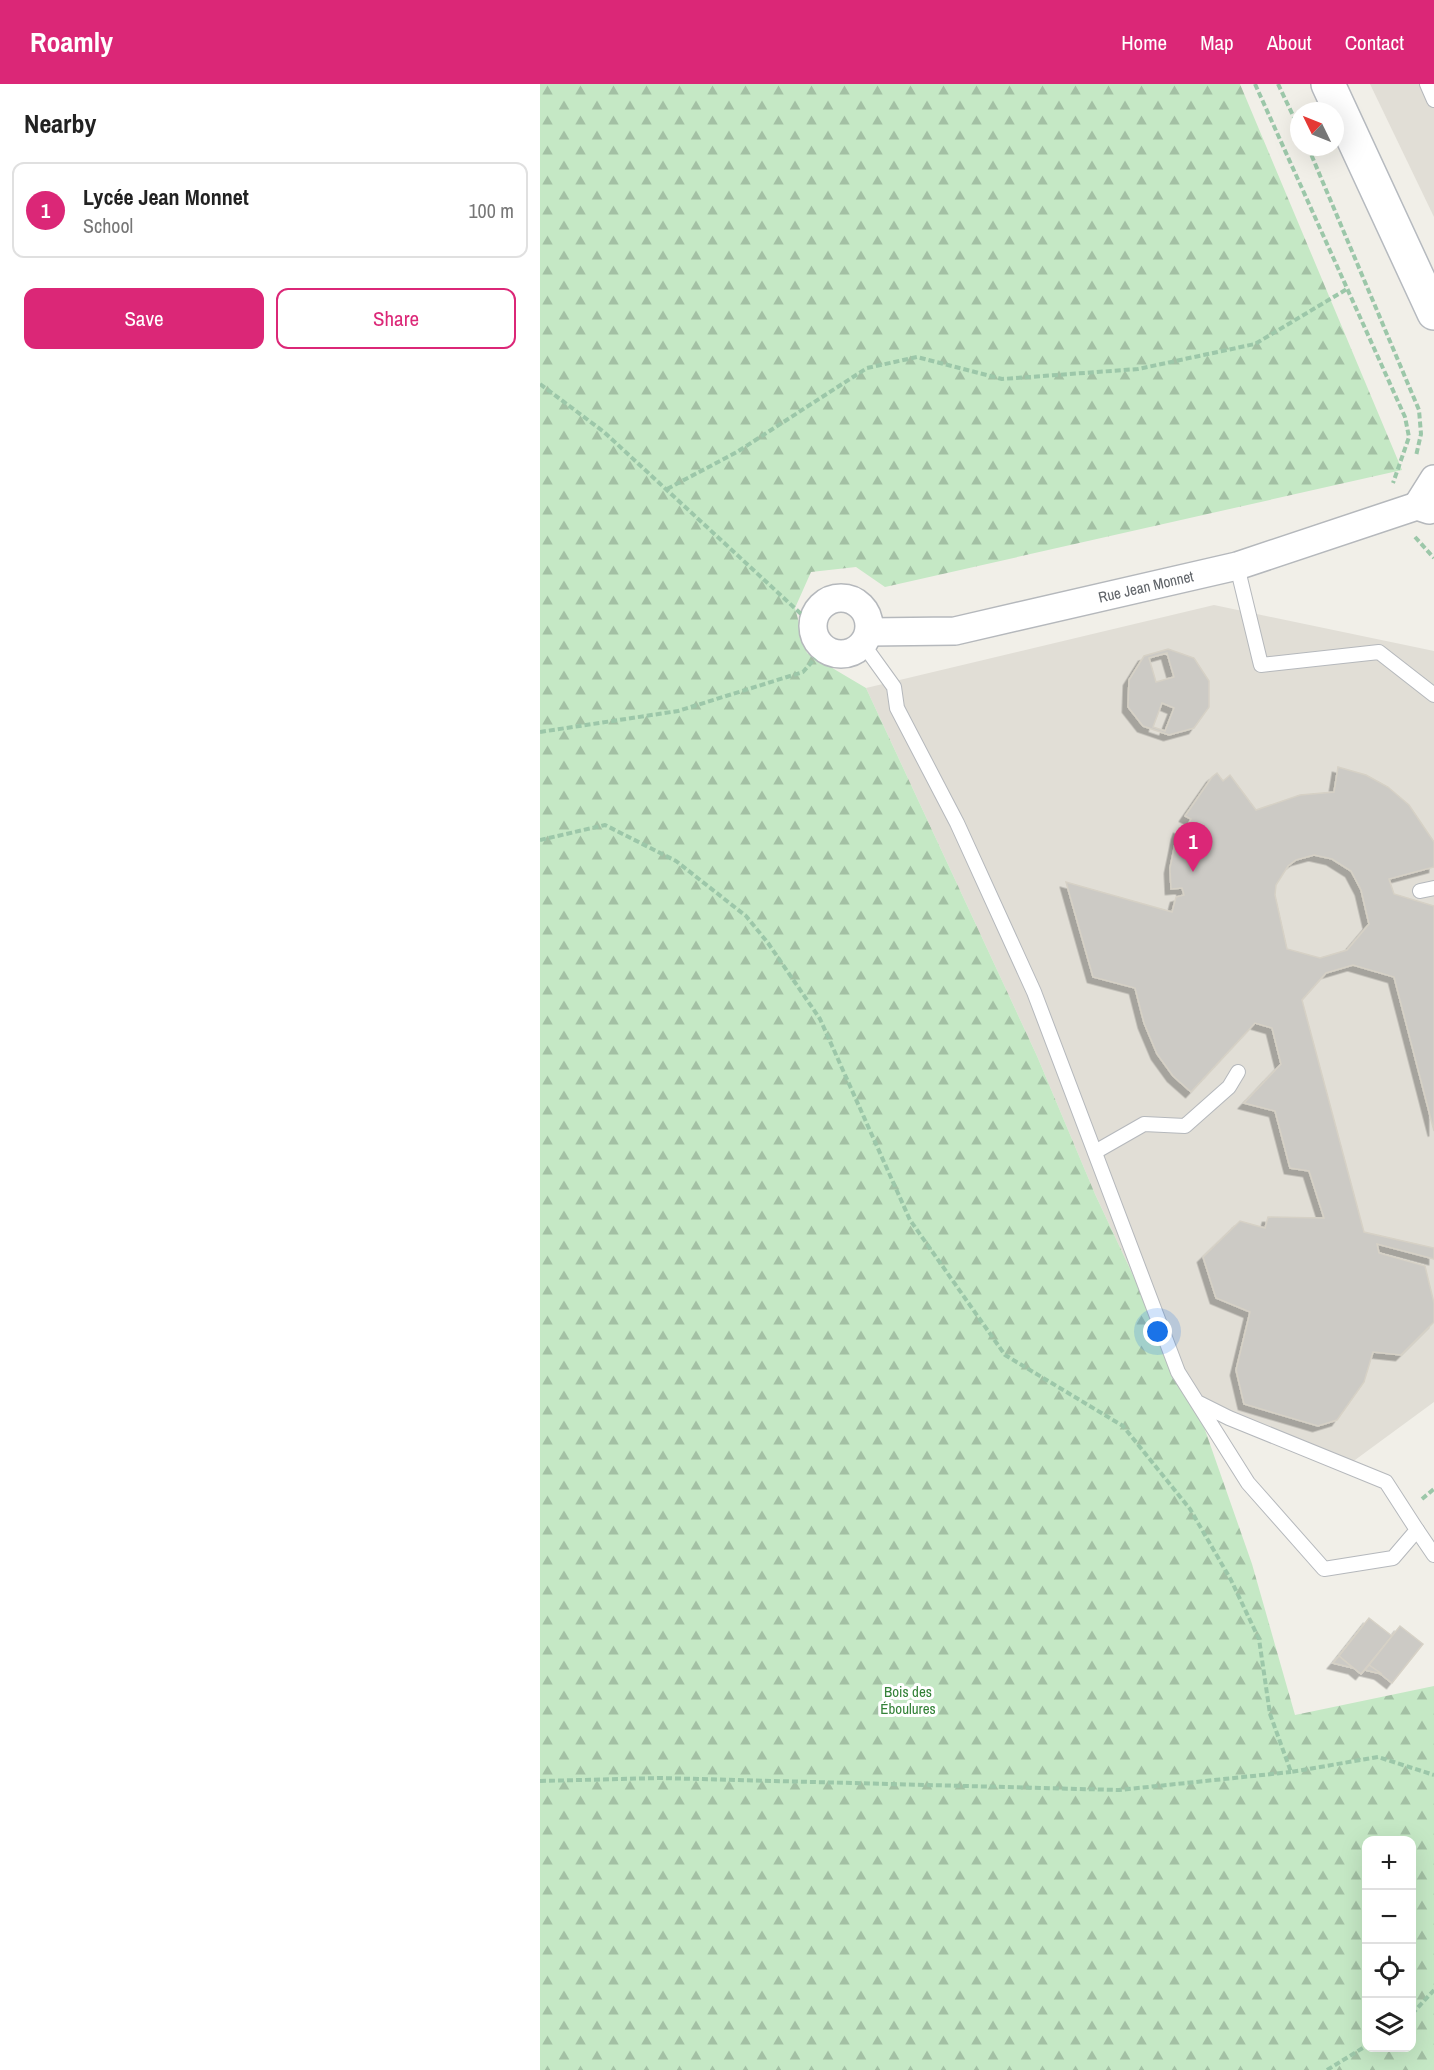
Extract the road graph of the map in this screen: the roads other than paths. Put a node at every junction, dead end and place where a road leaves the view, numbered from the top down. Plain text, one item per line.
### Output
1 (1328, 84) edge
2 (1427, 84) edge
3 (1434, 100) edge
4 (1434, 313) edge
5 (1423, 472) edge
6 (1420, 515) edge
7 (1237, 566) junction
8 (866, 638) junction
9 (1434, 695) edge
10 (1434, 888) edge
11 (1420, 891) dead end
12 (1238, 1072) dead end
13 (1095, 1152) junction
14 (1197, 1402) junction
15 (1417, 1530) junction
16 (1434, 1532) edge
17 (1434, 1555) edge

1 - 4 main road
2 - 3 lane
5 - 6 street
6 - 7 street, Rue Jean Monnet
7 - 8 street, Rue Jean Monnet
7 - 9 lane
8 - 8 street, Rue Jean Monnet
8 - 13 lane
10 - 11 lane
12 - 13 lane
13 - 14 lane
14 - 15 lane
14 - 15 lane
15 - 16 lane
15 - 17 lane

